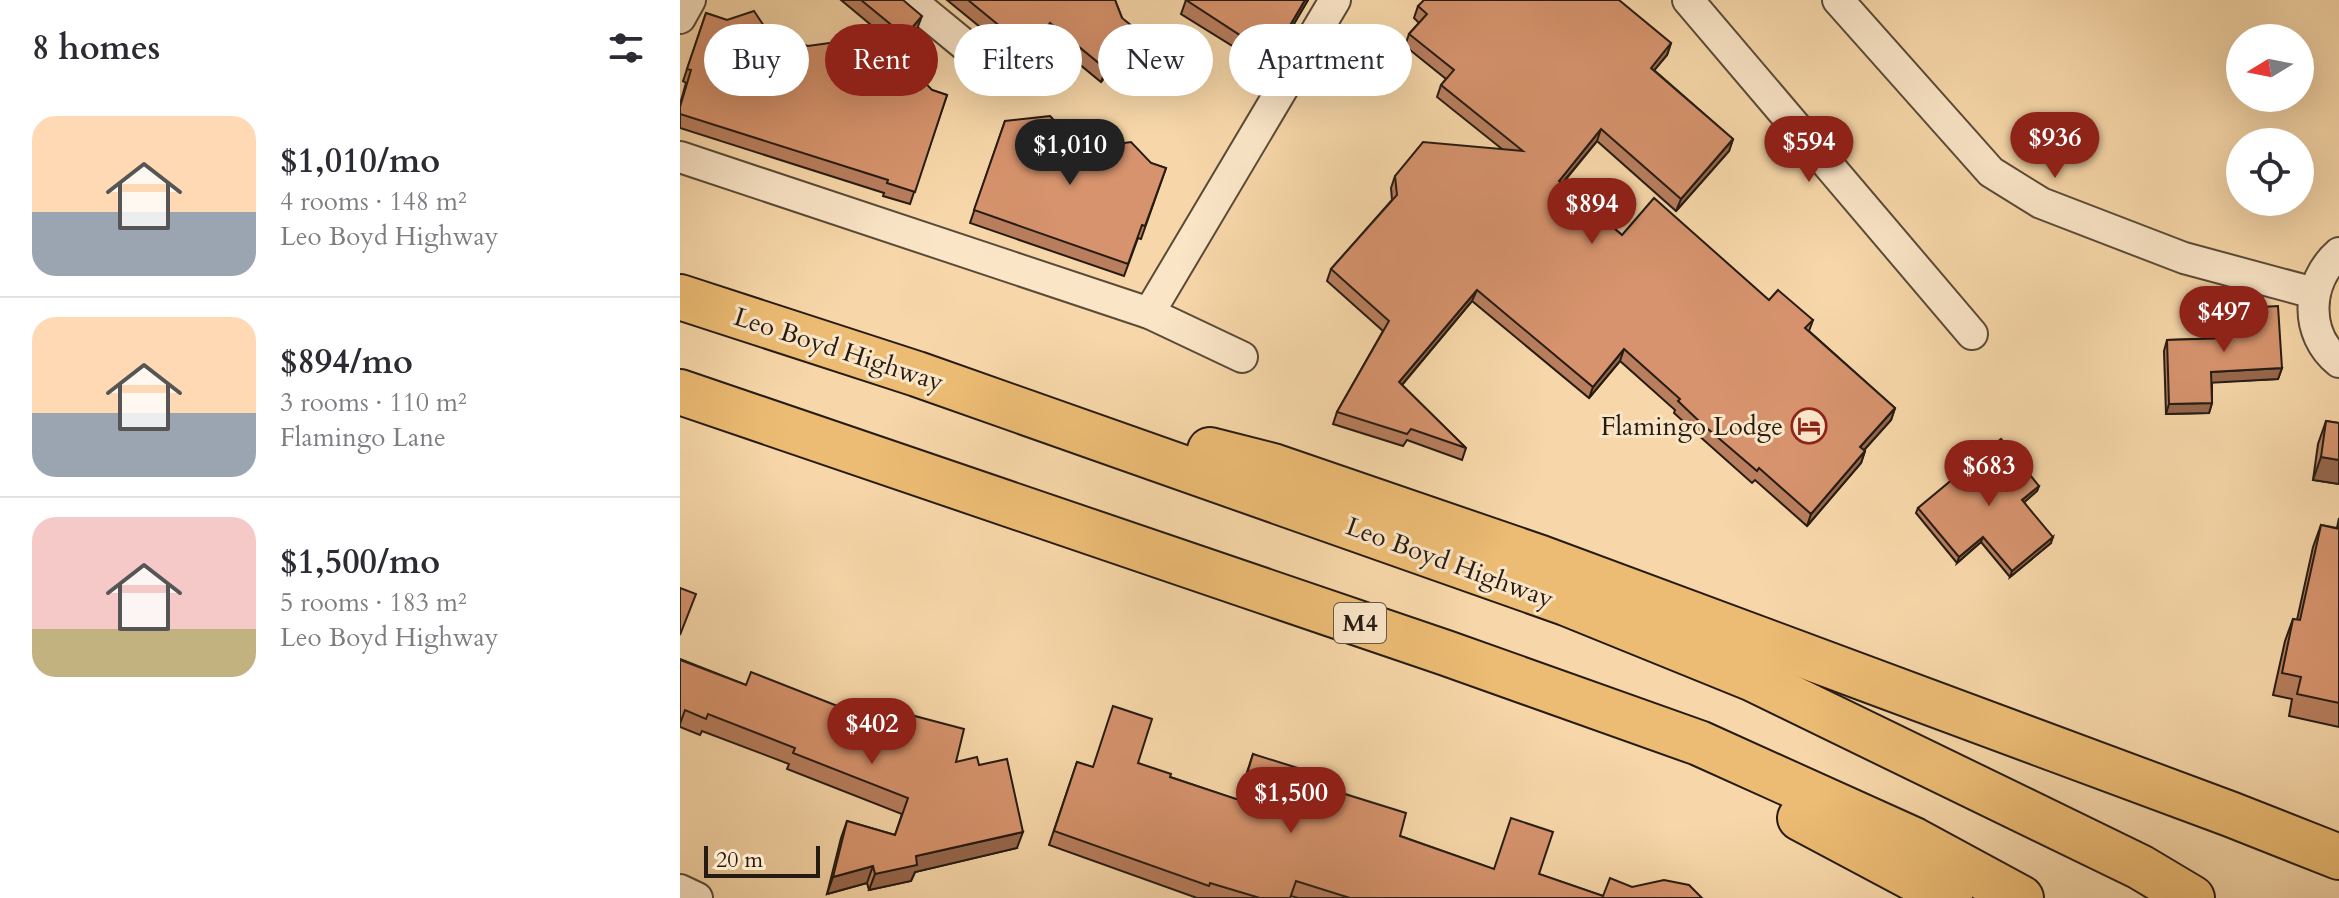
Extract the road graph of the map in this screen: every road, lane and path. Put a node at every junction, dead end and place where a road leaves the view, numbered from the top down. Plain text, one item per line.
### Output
1 (690, 0) edge
2 (910, 0) edge
3 (1335, 0) edge
4 (1688, 0) edge
5 (1838, 0) edge
6 (680, 18) edge
7 (954, 36) edge
8 (680, 157) edge
9 (2339, 253) edge
10 (2314, 293) junction
11 (680, 297) edge
12 (1149, 313) junction
13 (1972, 334) dead end
14 (1242, 357) dead end
15 (2339, 362) edge
16 (917, 374) junction
17 (680, 392) edge
18 (1446, 653) junction
19 (2339, 857) edge
20 (680, 890) edge
21 (697, 898) edge
22 (1950, 898) edge
23 (2021, 898) edge
24 (2192, 898) edge

1 - 6 street
2 - 7 street
3 - 12 street
4 - 13 street
5 - 10 street
8 - 12 street
9 - 10 street
10 - 15 street
11 - 16 highway, Leo Boyd Highway
12 - 14 street
16 - 19 highway
16 - 24 highway, Leo Boyd Highway
17 - 18 highway, M4
18 - 22 highway
18 - 23 highway, M4
20 - 21 street

